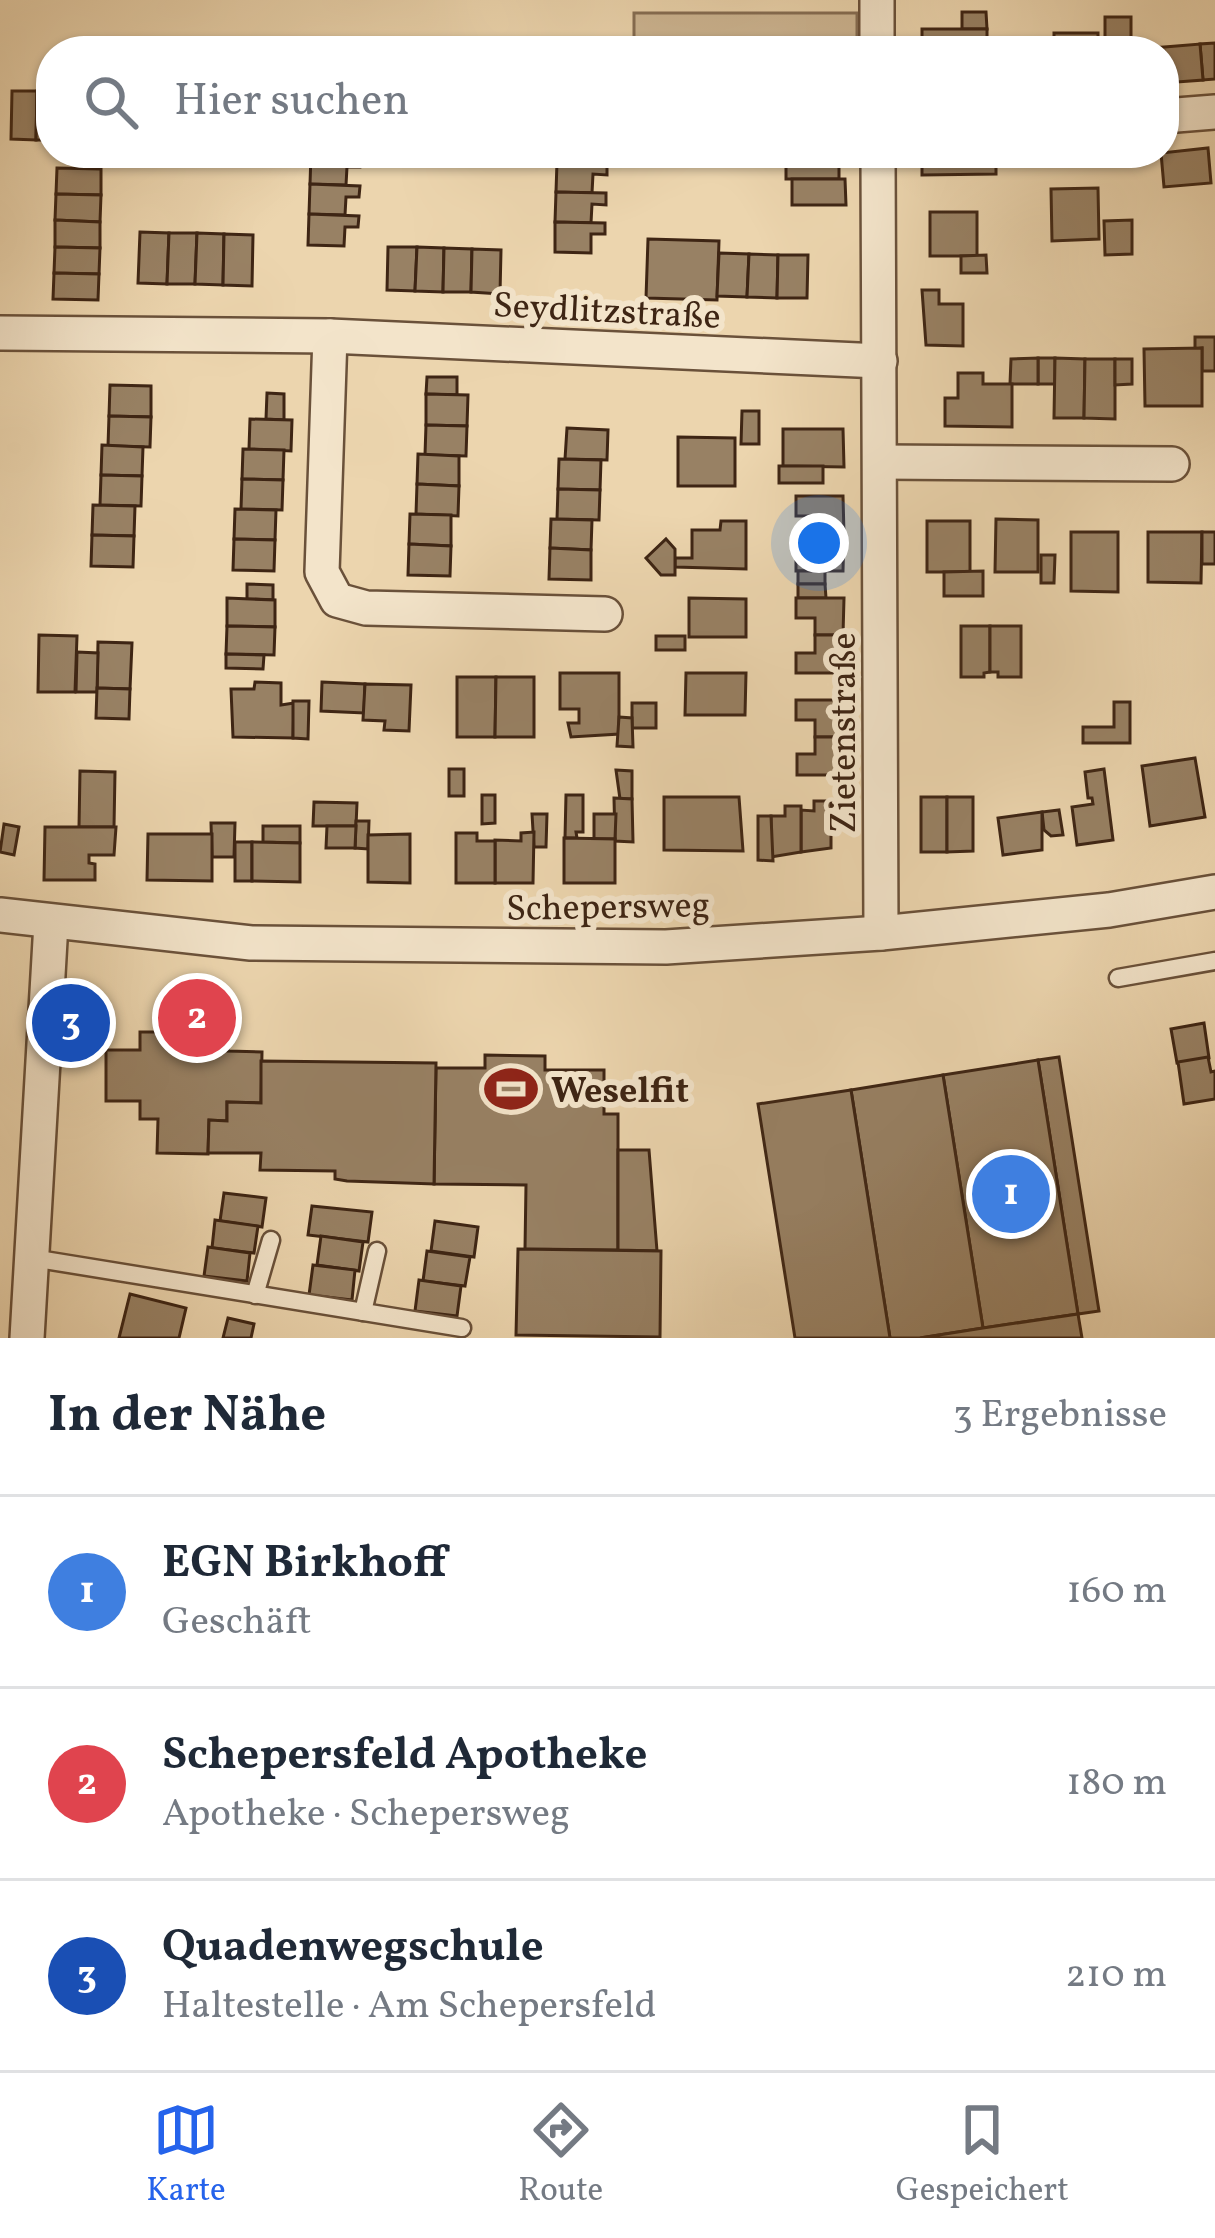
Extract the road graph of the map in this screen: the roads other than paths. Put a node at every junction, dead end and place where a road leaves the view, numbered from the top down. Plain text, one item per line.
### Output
1 (877, 0) edge
2 (877, 36) edge
3 (1215, 112) edge
4 (1179, 115) edge
5 (878, 168) edge
6 (0, 333) edge
7 (330, 336) junction
8 (880, 361) junction
9 (880, 462) junction
10 (1172, 464) dead end
11 (605, 614) dead end
12 (1215, 892) edge
13 (0, 915) edge
14 (51, 923) junction
15 (881, 933) junction
16 (1215, 962) edge
17 (1118, 978) dead end
18 (271, 1240) dead end
19 (377, 1251) dead end
20 (32, 1258) junction
21 (256, 1295) junction
22 (363, 1312) junction
23 (462, 1328) dead end
24 (27, 1338) edge

1 - 2 street
3 - 4 street
5 - 8 street, Zietenstraße
6 - 7 street, Seydlitzstraße
7 - 8 street, Seydlitzstraße
7 - 11 street
8 - 9 street, Zietenstraße
9 - 10 street
9 - 15 street, Zietenstraße
12 - 15 street, Schepersweg
13 - 14 street, Schepersweg
14 - 15 street, Schepersweg
14 - 20 street
16 - 17 lane
18 - 21 lane
19 - 22 lane
20 - 21 lane
20 - 24 street
21 - 22 lane
22 - 23 lane

